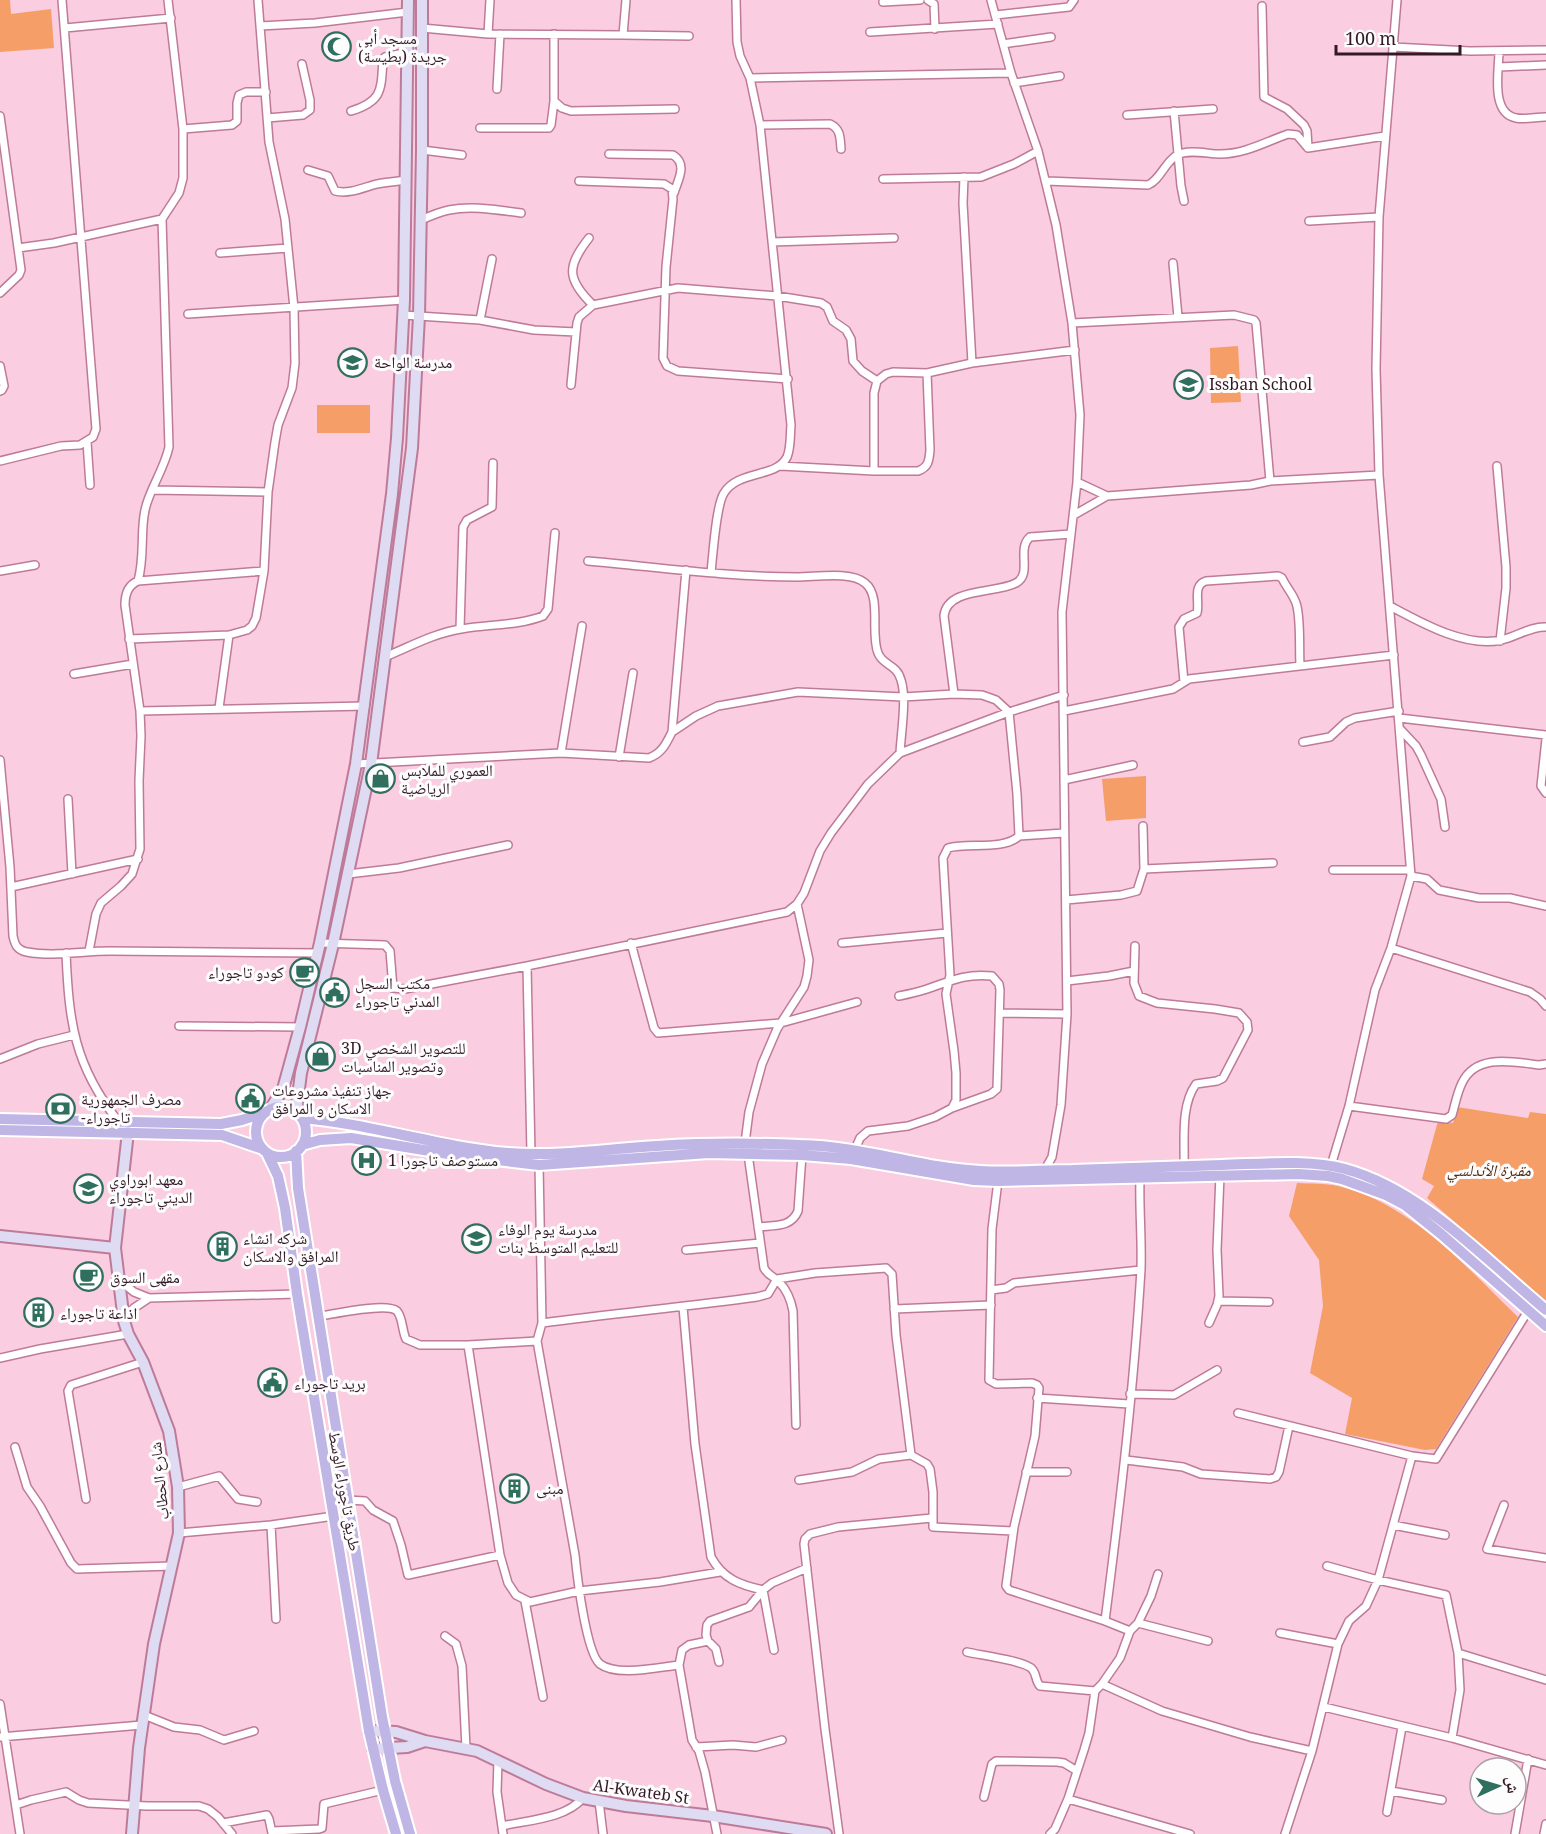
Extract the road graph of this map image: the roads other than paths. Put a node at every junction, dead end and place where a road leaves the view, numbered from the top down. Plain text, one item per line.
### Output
1 (62, 0) edge
2 (168, 0) edge
3 (258, 0) edge
4 (408, 0) edge
5 (422, 0) edge
6 (490, 0) edge
7 (626, 0) edge
8 (736, 0) edge
9 (920, 0) edge
10 (928, 0) edge
11 (992, 0) edge
12 (1074, 0) edge
13 (1397, 0) edge
14 (883, 2) dead end
15 (1262, 6) dead end
16 (408, 12) junction
17 (996, 15) junction
18 (171, 18) junction
19 (998, 24) junction
20 (260, 26) junction
21 (64, 28) junction
22 (423, 28) junction
23 (935, 28) junction
24 (870, 32) dead end
25 (488, 34) junction
26 (500, 34) junction
27 (554, 34) junction
28 (623, 35) junction
29 (689, 36) dead end
30 (1051, 37) dead end
31 (1003, 44) junction
32 (1394, 48) junction
33 (1546, 50) edge
34 (1499, 51) junction
35 (408, 52) junction
36 (302, 64) dead end
37 (1546, 65) edge
38 (1499, 67) junction
39 (1011, 73) junction
40 (1060, 76) dead end
41 (750, 78) junction
42 (1014, 83) junction
43 (497, 89) dead end
44 (266, 92) junction
45 (554, 101) junction
46 (675, 109) dead end
47 (1213, 109) dead end
48 (351, 111) dead end
49 (1174, 111) junction
50 (0, 116) edge
51 (1127, 116) dead end
52 (1545, 117) edge
53 (267, 118) junction
54 (760, 125) junction
55 (480, 128) dead end
56 (183, 129) junction
57 (1385, 136) junction
58 (1308, 148) junction
59 (841, 149) dead end
60 (422, 150) junction
61 (1038, 151) junction
62 (609, 154) dead end
63 (462, 155) dead end
64 (1178, 155) junction
65 (308, 170) dead end
66 (964, 177) junction
67 (883, 179) dead end
68 (406, 180) junction
69 (579, 181) dead end
70 (1046, 182) junction
71 (674, 193) junction
72 (1184, 201) dead end
73 (521, 213) dead end
74 (1379, 217) junction
75 (162, 219) junction
76 (421, 220) junction
77 (1310, 221) dead end
78 (82, 236) junction
79 (589, 238) dead end
80 (894, 238) dead end
81 (772, 242) junction
82 (18, 248) junction
83 (288, 248) junction
84 (220, 253) dead end
85 (492, 259) dead end
86 (1173, 263) dead end
87 (665, 291) junction
88 (0, 293) edge
89 (777, 296) junction
90 (404, 300) junction
91 (592, 305) junction
92 (294, 308) junction
93 (188, 314) dead end
94 (404, 315) junction
95 (419, 316) junction
96 (1178, 317) junction
97 (480, 320) junction
98 (1072, 323) junction
99 (576, 332) junction
100 (1075, 350) junction
101 (972, 363) junction
102 (0, 366) edge
103 (927, 373) junction
104 (788, 379) junction
105 (877, 381) junction
106 (571, 385) dead end
107 (0, 391) edge
108 (87, 442) junction
109 (0, 461) edge
110 (493, 463) dead end
111 (780, 466) junction
112 (1497, 466) dead end
113 (874, 471) junction
114 (1379, 475) junction
115 (1270, 481) junction
116 (1077, 482) junction
117 (90, 485) dead end
118 (153, 490) junction
119 (268, 492) junction
120 (1107, 496) junction
121 (1074, 515) junction
122 (555, 532) dead end
123 (1071, 534) junction
124 (588, 561) dead end
125 (35, 565) dead end
126 (687, 570) junction
127 (0, 571) edge
128 (264, 571) junction
129 (711, 572) junction
130 (138, 581) junction
131 (1390, 606) junction
132 (582, 626) dead end
133 (1546, 627) edge
134 (460, 629) junction
135 (229, 635) junction
136 (129, 639) junction
137 (1500, 640) junction
138 (1394, 655) junction
139 (387, 656) junction
140 (133, 664) junction
141 (1300, 665) junction
142 (633, 673) dead end
143 (74, 674) dead end
144 (1184, 682) junction
145 (954, 694) junction
146 (1064, 695) junction
147 (903, 697) junction
148 (364, 706) junction
149 (219, 708) junction
150 (140, 711) junction
151 (1064, 711) junction
152 (1009, 712) junction
153 (1399, 715) junction
154 (1400, 729) junction
155 (672, 732) junction
156 (1546, 737) edge
157 (1303, 742) dead end
158 (561, 753) junction
159 (900, 753) junction
160 (619, 757) junction
161 (0, 760) edge
162 (356, 764) junction
163 (371, 764) junction
164 (1133, 765) dead end
165 (1064, 780) junction
166 (1546, 793) edge
167 (68, 799) dead end
168 (1143, 826) dead end
169 (1445, 827) dead end
170 (1064, 833) junction
171 (1019, 836) junction
172 (508, 845) dead end
173 (138, 860) junction
174 (1272, 863) dead end
175 (10, 867) junction
176 (0, 868) edge
177 (1143, 869) junction
178 (1333, 870) dead end
179 (72, 873) junction
180 (1410, 873) junction
181 (348, 874) junction
182 (11, 887) junction
183 (1066, 900) junction
184 (797, 904) junction
185 (1546, 906) edge
186 (947, 933) junction
187 (632, 943) junction
188 (842, 943) dead end
189 (333, 944) junction
190 (1135, 946) dead end
191 (318, 948) junction
192 (1391, 948) junction
193 (89, 951) junction
194 (66, 953) junction
195 (527, 966) junction
196 (1134, 971) junction
197 (949, 980) junction
198 (1067, 981) junction
199 (899, 996) dead end
200 (857, 1002) dead end
201 (1546, 1006) edge
202 (1000, 1013) junction
203 (1067, 1014) junction
204 (781, 1023) junction
205 (179, 1026) dead end
206 (300, 1027) junction
207 (74, 1035) junction
208 (0, 1059) edge
209 (1546, 1064) edge
210 (1349, 1106) junction
211 (952, 1108) junction
212 (267, 1111) junction
213 (299, 1115) junction
214 (0, 1119) edge
215 (118, 1121) junction
216 (0, 1130) edge
217 (128, 1132) junction
218 (406, 1141) junction
219 (299, 1148) junction
220 (746, 1149) junction
221 (265, 1151) junction
222 (531, 1154) junction
223 (802, 1155) junction
224 (852, 1155) junction
225 (539, 1165) junction
226 (1184, 1167) junction
227 (1045, 1170) junction
228 (1329, 1171) junction
229 (1220, 1175) junction
230 (1140, 1178) junction
231 (998, 1181) junction
232 (1039, 1181) junction
233 (758, 1227) junction
234 (1445, 1231) junction
235 (0, 1236) edge
236 (760, 1243) junction
237 (115, 1248) junction
238 (686, 1250) dead end
239 (1141, 1270) junction
240 (777, 1279) junction
241 (119, 1280) junction
242 (992, 1290) junction
243 (297, 1293) junction
244 (148, 1298) junction
245 (1218, 1301) junction
246 (1269, 1302) dead end
247 (991, 1305) junction
248 (682, 1307) junction
249 (894, 1309) junction
250 (1546, 1310) edge
251 (1528, 1311) junction
252 (320, 1316) junction
253 (124, 1320) junction
254 (542, 1323) junction
255 (1209, 1323) dead end
256 (1546, 1326) edge
257 (128, 1334) junction
258 (537, 1341) junction
259 (468, 1345) junction
260 (0, 1358) edge
261 (143, 1362) junction
262 (1217, 1370) dead end
263 (1130, 1394) junction
264 (1037, 1398) junction
265 (1129, 1404) junction
266 (1238, 1413) dead end
267 (796, 1425) dead end
268 (1290, 1426) junction
269 (15, 1447) dead end
270 (911, 1455) junction
271 (1412, 1456) junction
272 (1126, 1460) junction
273 (1026, 1472) junction
274 (1067, 1472) dead end
275 (799, 1480) dead end
276 (178, 1487) junction
277 (86, 1500) dead end
278 (348, 1500) junction
279 (257, 1502) dead end
280 (1504, 1505) dead end
281 (334, 1516) junction
282 (932, 1518) junction
283 (271, 1525) junction
284 (1393, 1525) junction
285 (1013, 1531) junction
286 (179, 1533) junction
287 (1445, 1535) dead end
288 (500, 1555) junction
289 (1546, 1558) edge
290 (172, 1566) junction
291 (1327, 1566) dead end
292 (807, 1568) junction
293 (720, 1572) junction
294 (1158, 1574) dead end
295 (1378, 1581) junction
296 (763, 1590) junction
297 (579, 1591) junction
298 (525, 1601) junction
299 (276, 1618) dead end
300 (1105, 1621) junction
301 (1138, 1623) junction
302 (1130, 1631) junction
303 (1280, 1633) dead end
304 (445, 1636) dead end
305 (708, 1641) junction
306 (1208, 1641) dead end
307 (1338, 1644) junction
308 (774, 1650) dead end
309 (967, 1652) dead end
310 (1458, 1653) junction
311 (719, 1662) dead end
312 (679, 1665) junction
313 (1546, 1680) edge
314 (1102, 1684) junction
315 (1095, 1691) junction
316 (543, 1697) dead end
317 (0, 1704) edge
318 (1324, 1707) junction
319 (143, 1720) junction
320 (1402, 1727) junction
321 (254, 1731) dead end
322 (369, 1731) junction
323 (385, 1731) junction
324 (2, 1736) edge
325 (1452, 1738) junction
326 (782, 1740) dead end
327 (425, 1741) junction
328 (696, 1747) junction
329 (388, 1748) junction
330 (466, 1748) junction
331 (373, 1749) junction
332 (1312, 1751) junction
333 (1517, 1756) edge
334 (1528, 1759) edge
335 (498, 1761) junction
336 (1546, 1764) edge
337 (1077, 1771) junction
338 (383, 1790) junction
339 (1391, 1791) junction
340 (984, 1797) dead end
341 (583, 1798) junction
342 (1068, 1799) junction
343 (1442, 1800) dead end
344 (599, 1801) junction
345 (16, 1805) junction
346 (133, 1805) junction
347 (1387, 1812) dead end
348 (713, 1816) junction
349 (1518, 1816) edge
350 (223, 1823) junction
351 (1546, 1824) edge
352 (503, 1830) edge
353 (272, 1833) edge
354 (1176, 1833) edge
355 (20, 1834) edge
356 (132, 1834) edge
357 (232, 1834) edge
358 (396, 1834) edge
359 (410, 1834) edge
360 (603, 1834) edge
361 (717, 1834) edge
362 (825, 1834) edge
363 (839, 1834) edge
364 (1050, 1834) edge
365 (1190, 1834) edge
366 (1285, 1834) edge
367 (1515, 1834) edge
368 (1544, 1834) edge

1 - 21 street
2 - 18 street
3 - 20 street
4 - 16 main road
5 - 22 main road
6 - 25 street
7 - 28 street
8 - 41 street
9 - 14 street
10 - 23 street
11 - 17 street
12 - 17 street
13 - 32 street
15 - 58 street
16 - 20 street
16 - 35 main road
17 - 19 street
18 - 21 street
18 - 56 street
19 - 23 street
19 - 31 street
20 - 44 street
21 - 78 street
22 - 25 street
22 - 60 main road
23 - 24 street
25 - 26 street
26 - 27 street
26 - 43 street
27 - 28 street
27 - 45 street
28 - 29 street
30 - 31 street
31 - 39 street
32 - 34 street
32 - 57 street
33 - 34 street
34 - 38 street
35 - 48 street
35 - 68 main road
36 - 53 street
37 - 38 street
38 - 52 street
39 - 41 street
39 - 42 street
40 - 42 street
41 - 54 street
42 - 61 street
44 - 53 street
44 - 56 street
45 - 46 street
45 - 55 street
47 - 49 street
49 - 51 street
49 - 64 street
50 - 82 street
53 - 83 street
54 - 59 street
54 - 81 street
56 - 75 street
57 - 58 street
57 - 74 street
58 - 64 street
60 - 63 street
60 - 76 main road
61 - 66 street
61 - 70 street
62 - 71 street
64 - 70 street
64 - 72 street
65 - 68 street
66 - 67 street
66 - 101 street
68 - 90 main road
69 - 71 street
70 - 98 street
71 - 87 street
73 - 76 street
74 - 77 street
74 - 114 street
75 - 78 street
75 - 118 street
76 - 95 main road
78 - 82 street
78 - 108 street
79 - 91 street
80 - 81 street
81 - 89 street
82 - 88 street
83 - 84 street
83 - 92 street
85 - 97 street
86 - 96 street
87 - 89 street
87 - 91 street
87 - 104 street
89 - 104 street
89 - 105 street
90 - 92 street
90 - 94 main road
91 - 99 street
92 - 93 street
92 - 119 street
94 - 95 street
94 - 148 main road
95 - 97 street
95 - 139 main road
96 - 98 street
96 - 115 street
97 - 99 street
98 - 100 street
99 - 106 street
100 - 101 street
100 - 116 street
101 - 103 street
102 - 107 street
103 - 105 street
103 - 113 street
104 - 111 street
105 - 113 street
108 - 109 street
108 - 117 street
110 - 134 street
111 - 113 street
111 - 129 street
112 - 137 street
114 - 115 street
114 - 131 street
115 - 120 street
116 - 120 street
116 - 121 street
118 - 119 street
118 - 130 street
119 - 128 street
120 - 121 street
121 - 123 street
122 - 134 street
123 - 145 street
123 - 146 street
124 - 126 street
125 - 127 street
126 - 129 street
126 - 155 street
128 - 130 street
128 - 135 street
129 - 147 street
130 - 136 street
131 - 137 street
131 - 138 street
132 - 158 street
133 - 137 street
134 - 139 street
135 - 136 street
135 - 149 street
136 - 140 street
138 - 141 street
138 - 153 street
139 - 163 main road
140 - 143 street
140 - 150 street
141 - 144 street
141 - 144 street
142 - 160 street
144 - 151 street
145 - 147 street
145 - 152 street
146 - 151 street
146 - 152 street
147 - 155 street
147 - 159 street
148 - 149 street
148 - 162 main road
149 - 150 street
150 - 173 street
151 - 165 street
152 - 159 street
152 - 171 street
153 - 154 street
153 - 156 street
153 - 157 street
154 - 169 street
154 - 180 street
155 - 160 street
156 - 166 street
158 - 160 street
158 - 163 street
159 - 184 street
161 - 175 street
162 - 163 street
162 - 191 main road
163 - 181 main road
164 - 165 street
165 - 170 street
167 - 179 street
168 - 177 street
170 - 171 street
170 - 183 street
171 - 186 street
172 - 181 street
173 - 179 street
173 - 193 street
174 - 177 street
175 - 176 street
175 - 182 street
177 - 183 street
178 - 180 street
179 - 182 street
180 - 185 street
180 - 192 street
181 - 189 main road
182 - 194 street
183 - 198 street
184 - 187 street
184 - 204 street
186 - 188 street
186 - 197 street
187 - 195 street
187 - 204 street
189 - 191 street
189 - 195 street
189 - 213 main road
190 - 196 street
191 - 193 street
191 - 206 main road
192 - 201 street
192 - 210 street
193 - 194 street
194 - 207 street
195 - 222 street
196 - 198 street
196 - 226 street
197 - 199 street
197 - 202 street
197 - 211 street
198 - 203 street
200 - 204 street
202 - 203 street
202 - 211 street
203 - 227 street
204 - 220 street
205 - 206 street
206 - 212 main road
207 - 208 street
207 - 215 street
209 - 210 street
210 - 228 street
211 - 224 street
212 - 213 main road
212 - 215 main road
212 - 221 main road
213 - 218 main road
213 - 219 main road
214 - 215 main road
216 - 217 main road
217 - 221 main road
217 - 237 main road, شارع الحطاب
218 - 219 main road
218 - 222 main road
218 - 225 main road
219 - 221 main road
219 - 252 main road
220 - 222 main road
220 - 223 main road
220 - 224 main road
220 - 225 main road
220 - 233 street
221 - 243 main road, طريق تاجوراء الوسط
223 - 224 main road
223 - 233 street
224 - 227 main road
224 - 231 main road
225 - 254 street
226 - 227 main road
226 - 228 main road
227 - 232 street
228 - 229 main road
228 - 234 main road
229 - 230 main road
229 - 245 street
230 - 232 main road
230 - 239 street
231 - 232 main road
231 - 242 street
233 - 236 street
234 - 250 main road
234 - 251 main road
235 - 237 main road
236 - 238 street
236 - 240 street
237 - 241 main road, شارع الحطاب
239 - 242 street
239 - 263 street
240 - 248 street
240 - 249 street
240 - 267 street
241 - 244 street
241 - 253 main road, شارع الحطاب
242 - 247 street
243 - 244 street
243 - 281 main road, طريق تاجوراء الوسط
244 - 253 street
245 - 246 street
245 - 255 street
247 - 249 street
247 - 264 street
248 - 254 street
248 - 293 street
249 - 270 street
251 - 256 main road
251 - 271 street
252 - 259 street
252 - 278 main road
253 - 257 main road, شارع الحطاب
254 - 258 street
257 - 260 street
257 - 261 main road, شارع الحطاب
258 - 259 street
258 - 297 street
259 - 288 street
261 - 276 main road, شارع الحطاب
261 - 277 street
262 - 263 street
263 - 265 street
264 - 265 street
264 - 273 street
265 - 272 street
266 - 268 street
268 - 271 street
268 - 272 street
269 - 290 street
270 - 275 street
270 - 282 street
271 - 284 street
272 - 300 street
273 - 274 street
273 - 285 street
276 - 279 street
276 - 286 main road, شارع الحطاب
278 - 288 street
278 - 323 main road
280 - 289 street
281 - 283 street
281 - 322 main road, طريق تاجوراء الوسط
282 - 285 street
282 - 292 street
283 - 286 street
283 - 299 street
284 - 287 street
284 - 295 street
285 - 300 street
286 - 290 main road, شارع الحطاب
288 - 298 street
290 - 319 main road, شارع الحطاب
291 - 295 street
292 - 296 street
292 - 363 street
293 - 296 street
293 - 297 street
294 - 301 street
295 - 307 street
295 - 310 street
296 - 305 street
296 - 308 street
297 - 298 street
297 - 312 street
298 - 316 street
300 - 302 street
301 - 302 street
301 - 306 street
302 - 314 street
303 - 307 street
304 - 330 street
305 - 311 street
305 - 312 street
307 - 318 street
309 - 315 street
310 - 313 street
310 - 325 street
312 - 328 street
314 - 315 street
314 - 332 street
315 - 337 street
317 - 324 street
318 - 320 street
318 - 332 street
319 - 321 street
319 - 324 street
319 - 346 main road, شارع الحطاب
320 - 325 street
320 - 339 street
322 - 323 main road, Al-Kwateb St
322 - 331 main road, طريق تاجوراء الوسط
323 - 327 main road, Al-Kwateb St
323 - 329 main road
324 - 345 street
325 - 333 street
326 - 328 street
327 - 329 main road
327 - 330 main road, Al-Kwateb St
328 - 348 street
329 - 331 main road
329 - 359 main road
330 - 335 main road, Al-Kwateb St
331 - 338 main road, طريق تاجوراء الوسط
332 - 366 street
334 - 336 street
335 - 341 main road, Al-Kwateb St
335 - 352 street
337 - 340 street
337 - 342 street
338 - 353 street
338 - 358 main road, طريق تاجوراء الوسط
339 - 343 street
339 - 347 street
341 - 344 main road, Al-Kwateb St
341 - 352 street
342 - 354 street
342 - 364 street
344 - 348 main road, Al-Kwateb St
344 - 360 street
345 - 346 street
345 - 355 street
346 - 350 street
346 - 356 main road, شارع الحطاب
348 - 361 street
348 - 362 main road, Al-Kwateb St
349 - 367 street
350 - 353 street
350 - 357 street
351 - 368 street
354 - 365 street

